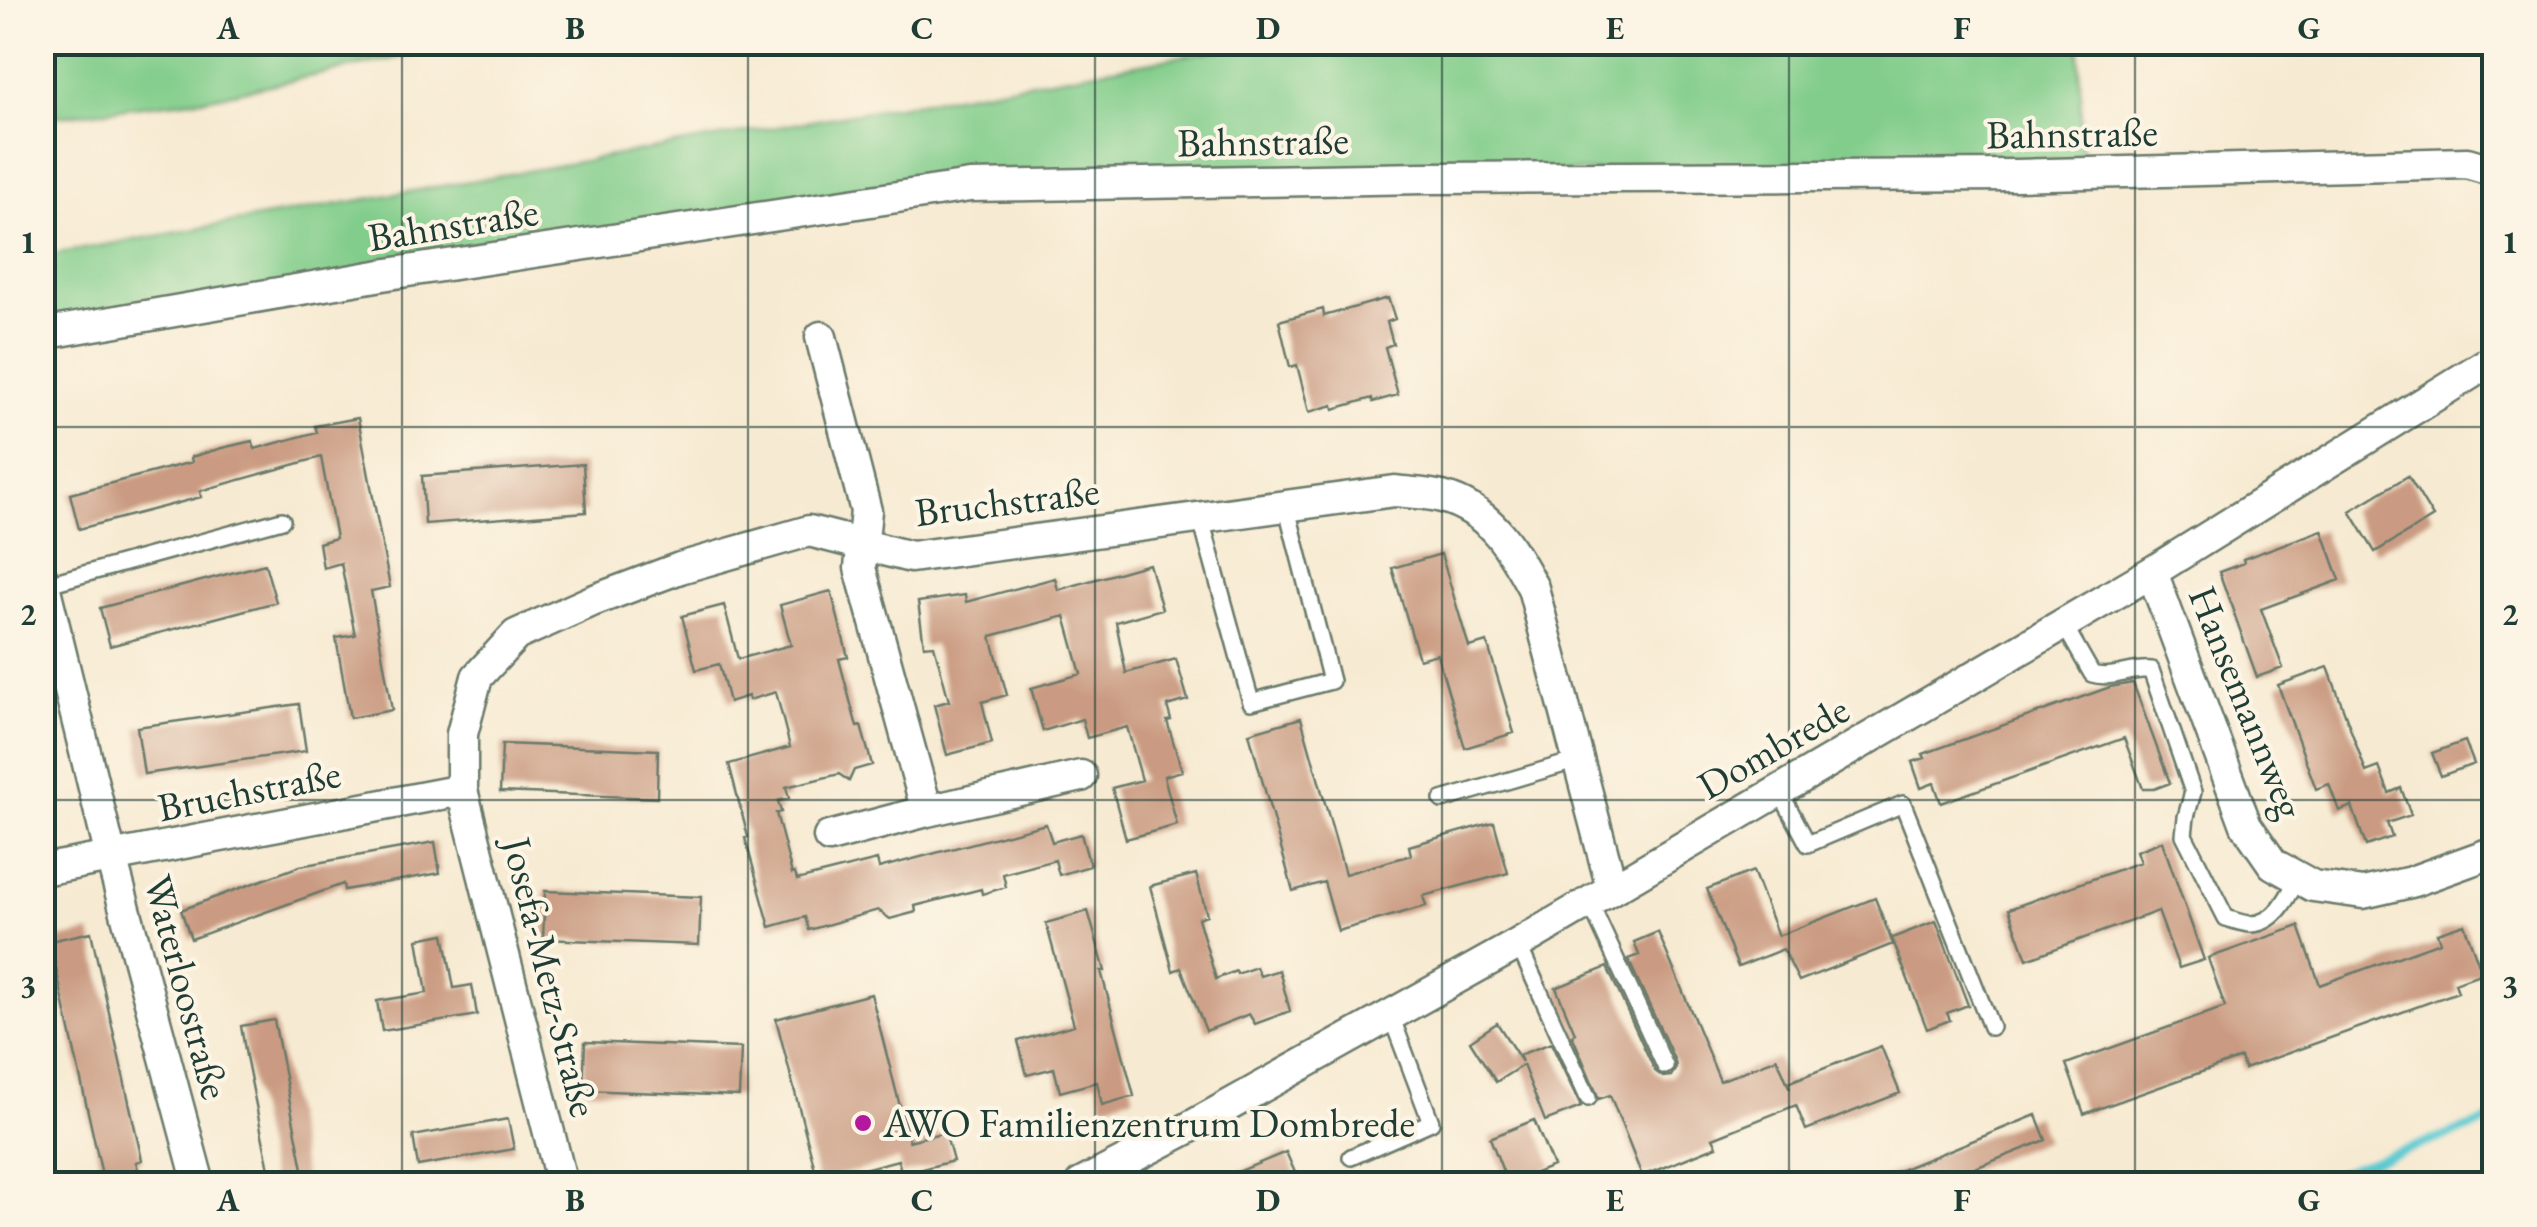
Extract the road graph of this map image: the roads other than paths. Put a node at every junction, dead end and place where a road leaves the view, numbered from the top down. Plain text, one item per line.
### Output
1 (2494, 171) edge
2 (42, 334) edge
3 (821, 337) dead end
4 (2494, 359) edge
5 (1286, 505) junction
6 (1200, 516) junction
7 (282, 520) dead end
8 (863, 546) junction
9 (2152, 572) junction
10 (43, 581) edge
11 (2063, 624) junction
12 (2183, 655) junction
13 (2151, 670) junction
14 (1578, 760) junction
15 (1081, 776) dead end
16 (2228, 778) junction
17 (462, 790) junction
18 (1780, 790) junction
19 (2193, 792) junction
20 (1442, 800) dead end
21 (926, 811) junction
22 (829, 838) dead end
23 (2494, 852) edge
24 (111, 857) junction
25 (42, 870) edge
26 (2298, 878) junction
27 (1600, 895) junction
28 (1518, 944) junction
29 (1391, 1016) junction
30 (1992, 1027) dead end
31 (1665, 1066) dead end
32 (1588, 1098) dead end
33 (1351, 1157) dead end
34 (198, 1184) edge
35 (562, 1184) edge
36 (1081, 1184) edge

1 - 2 street, Bahnstraße
3 - 8 street
4 - 9 street, Dombrede
5 - 6 street, Bruchstraße
5 - 6 lane
5 - 14 street, Bruchstraße
6 - 8 street, Bruchstraße
7 - 10 lane
8 - 17 street, Bruchstraße
8 - 21 street
9 - 11 street, Dombrede
9 - 12 street, Hansemannweg
10 - 24 street, Waterloostraße
11 - 13 lane
11 - 18 street, Dombrede
12 - 13 lane
12 - 16 street, Hansemannweg
13 - 19 lane
14 - 20 lane
14 - 27 street, Bruchstraße
15 - 21 street
16 - 19 lane
16 - 26 street, Hansemannweg
17 - 24 street, Bruchstraße
17 - 35 street, Josefa-Metz-Straße
18 - 27 street, Dombrede
18 - 30 lane
19 - 26 lane
21 - 22 street
23 - 26 street, Hansemannweg
24 - 25 street, Bruchstraße
24 - 34 street, Waterloostraße
27 - 28 street, Dombrede
27 - 31 lane
28 - 29 street, Dombrede
28 - 32 lane
29 - 33 lane
29 - 36 street, Dombrede

